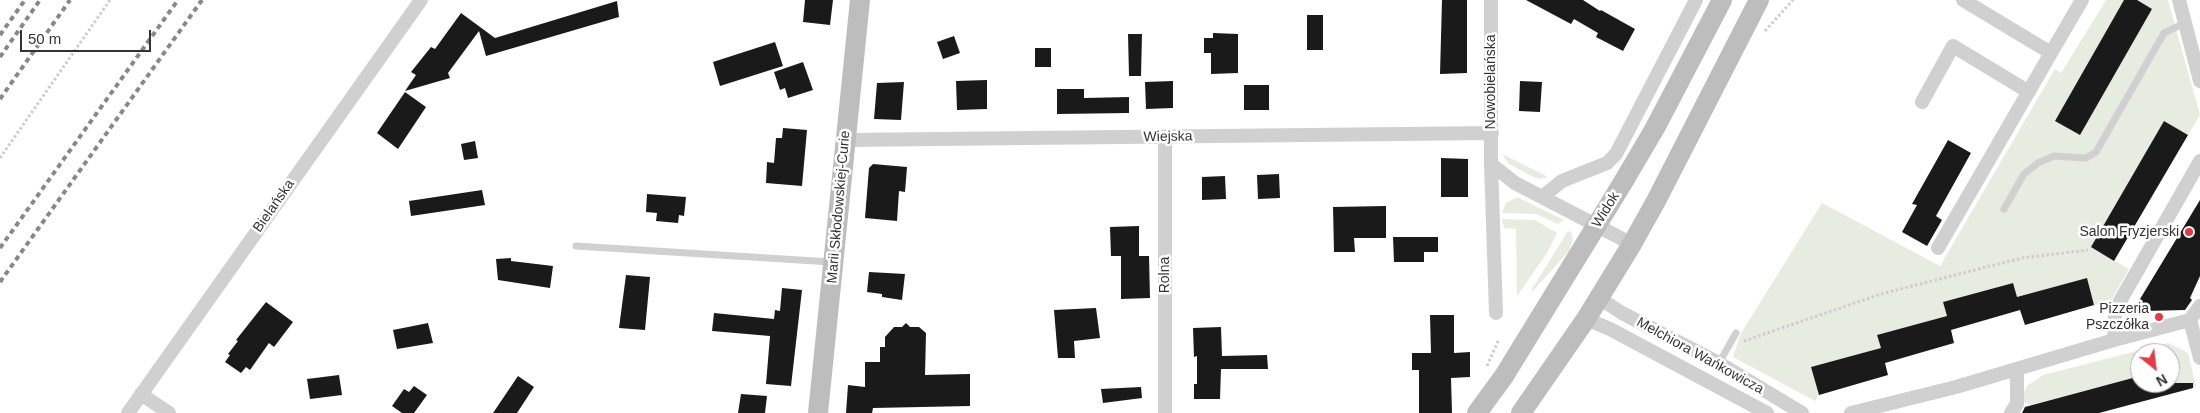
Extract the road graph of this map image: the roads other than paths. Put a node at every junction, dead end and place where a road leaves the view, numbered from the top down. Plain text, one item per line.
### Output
1 (421, 0) edge
2 (860, 0) edge
3 (1491, 0) edge
4 (1696, 0) edge
5 (1722, 0) edge
6 (1759, 0) edge
7 (1963, 0) edge
8 (2082, 0) edge
9 (2179, 0) edge
10 (2185, 23) junction
11 (2051, 53) junction
12 (2200, 81) edge
13 (2028, 92) junction
14 (1922, 102) dead end
15 (1492, 133) junction
16 (1165, 137) junction
17 (845, 140) junction
18 (2200, 161) edge
19 (1491, 164) junction
20 (1542, 197) junction
21 (2004, 209) dead end
22 (1597, 225) junction
23 (1632, 244) junction
24 (576, 246) dead end
25 (1938, 248) dead end
26 (834, 262) junction
27 (1599, 298) junction
28 (2200, 306) edge
29 (1496, 313) dead end
30 (1586, 320) junction
31 (2190, 320) junction
32 (1736, 333) dead end
33 (2114, 340) junction
34 (2200, 358) edge
35 (1719, 363) junction
36 (2017, 369) junction
37 (141, 394) junction
38 (1868, 410) edge
39 (128, 413) edge
40 (169, 413) edge
41 (818, 413) edge
42 (1165, 413) edge
43 (1477, 413) edge
44 (1521, 413) edge
45 (1767, 413) edge
46 (1802, 413) edge
47 (1851, 413) edge
48 (2011, 413) edge

1 - 37 street, Bielańska
2 - 17 main road, Marii Skłodowskiej-Curie
3 - 15 street, Nowobielańska
4 - 20 street
5 - 22 main road, Widok
6 - 23 main road
7 - 11 street
8 - 11 street
9 - 10 street
10 - 12 street
10 - 21 lane
11 - 13 street
13 - 14 street
13 - 25 street
15 - 16 street, Wiejska
15 - 19 street, Nowobielańska
16 - 17 street, Wiejska
16 - 42 street, Rolna
17 - 26 main road, Marii Skłodowskiej-Curie
18 - 33 street
19 - 20 street
19 - 29 street, Nowobielańska
20 - 22 street
22 - 23 street
22 - 43 main road, Widok
23 - 27 main road
24 - 26 lane
26 - 41 main road, Marii Skłodowskiej-Curie
27 - 30 main road
27 - 35 street, Melchiora Wańkowicza
28 - 31 street
30 - 44 main road
30 - 45 street, Melchiora Wańkowicza
31 - 33 street
31 - 34 street
32 - 35 lane
33 - 36 street
35 - 46 street, Melchiora Wańkowicza
36 - 38 street
36 - 48 street
37 - 39 street, Bielańska
37 - 40 street
38 - 47 street

